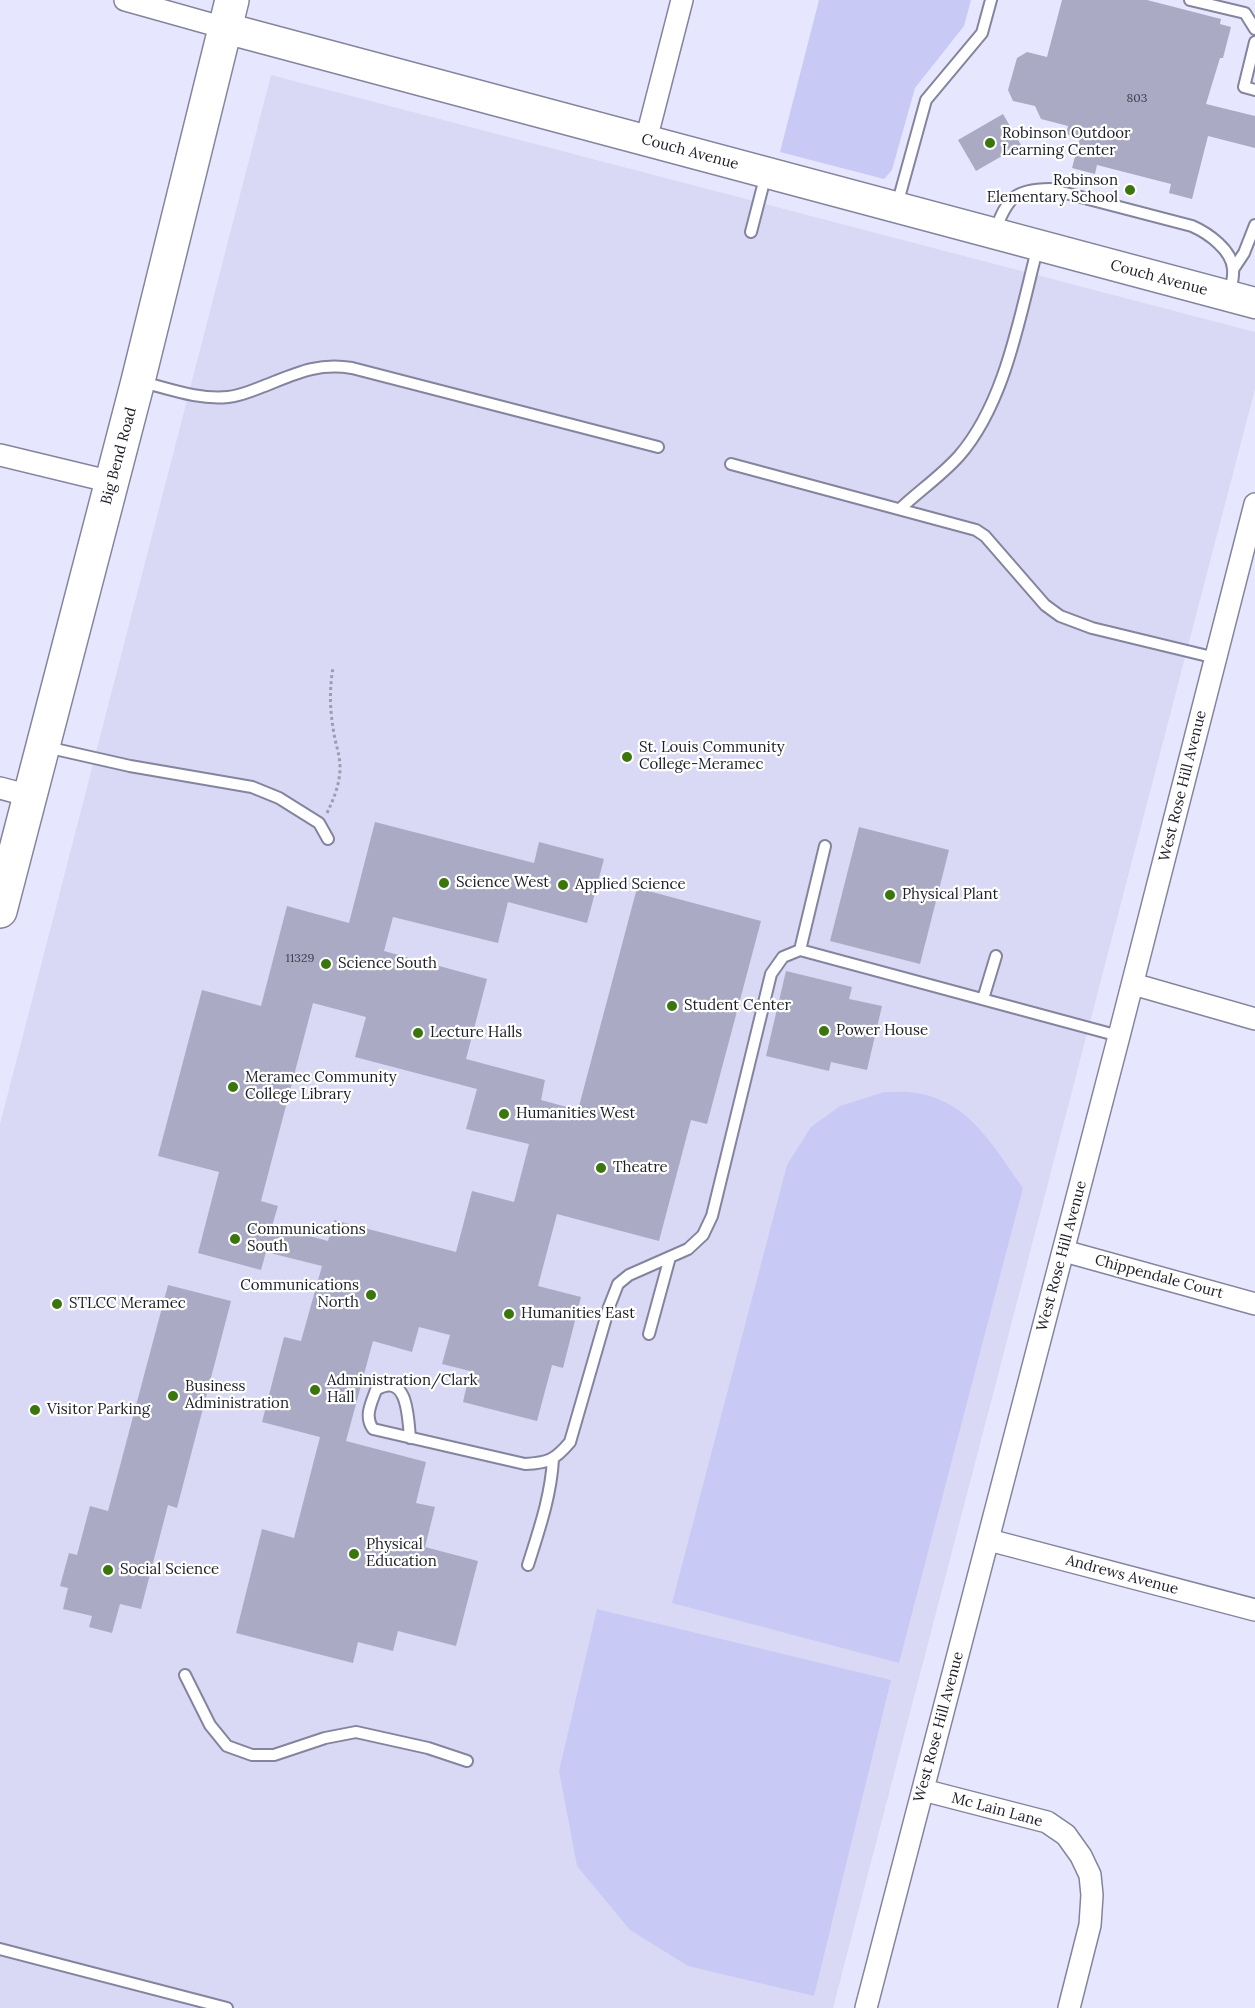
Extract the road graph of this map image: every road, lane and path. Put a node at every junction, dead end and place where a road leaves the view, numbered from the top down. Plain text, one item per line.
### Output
1 (125, 0) edge
2 (682, 0) edge
3 (991, 0) edge
4 (1190, 0) edge
5 (228, 14) edge
6 (1255, 29) edge
7 (1255, 42) edge
8 (1255, 90) edge
9 (646, 140) junction
10 (766, 173) junction
11 (896, 208) junction
12 (1255, 225) edge
13 (751, 232) dead end
14 (994, 233) junction
15 (1038, 245) junction
16 (1239, 290) edge
17 (138, 381) junction
18 (658, 447) dead end
19 (0, 455) edge
20 (731, 464) dead end
21 (112, 482) junction
22 (1255, 504) edge
23 (900, 509) junction
24 (1216, 658) junction
25 (333, 668) dead end
26 (43, 746) junction
27 (15, 792) edge
28 (319, 823) junction
29 (328, 839) dead end
30 (825, 846) dead end
31 (0, 912) edge
32 (800, 950) junction
33 (996, 956) dead end
34 (1132, 984) junction
35 (983, 999) junction
36 (1255, 1019) edge
37 (1119, 1036) junction
38 (1064, 1251) junction
39 (670, 1257) junction
40 (1255, 1304) edge
41 (649, 1334) dead end
42 (410, 1438) junction
43 (553, 1459) junction
44 (989, 1540) junction
45 (528, 1565) dead end
46 (1255, 1610) edge
47 (185, 1675) dead end
48 (467, 1761) dead end
49 (923, 1790) junction
50 (0, 1949) edge
51 (227, 2008) edge
52 (866, 2008) edge
53 (1069, 2008) edge

1 - 5 street, Couch Avenue
2 - 9 street
3 - 11 lane
4 - 6 lane
5 - 9 street, Couch Avenue
5 - 17 main road, Big Bend Road
7 - 8 lane
9 - 10 street, Couch Avenue
10 - 11 street, Couch Avenue
10 - 13 lane
11 - 14 street, Couch Avenue
12 - 16 lane
14 - 15 street, Couch Avenue
14 - 16 lane
15 - 16 street, Couch Avenue
15 - 23 lane
17 - 18 lane
17 - 21 main road, Big Bend Road
19 - 21 street
20 - 23 lane
21 - 26 main road, Big Bend Road
22 - 24 street, West Rose Hill Avenue
23 - 24 lane
24 - 34 street, West Rose Hill Avenue
25 - 28 path
26 - 27 main road, Big Bend Road
26 - 28 lane
27 - 31 main road, Big Bend Road
28 - 29 lane
30 - 32 lane
32 - 35 lane
32 - 39 lane
33 - 35 lane
34 - 36 street
34 - 37 street, West Rose Hill Avenue
35 - 37 lane
37 - 38 street, West Rose Hill Avenue
38 - 40 street, Chippendale Court
38 - 44 street, West Rose Hill Avenue
39 - 41 lane
39 - 43 lane
42 - 42 lane
42 - 43 lane
43 - 45 lane
44 - 46 street, Andrews Avenue
44 - 49 street, West Rose Hill Avenue
47 - 48 lane
49 - 52 street, West Rose Hill Avenue
49 - 53 street, Mc Lain Lane
50 - 51 lane

